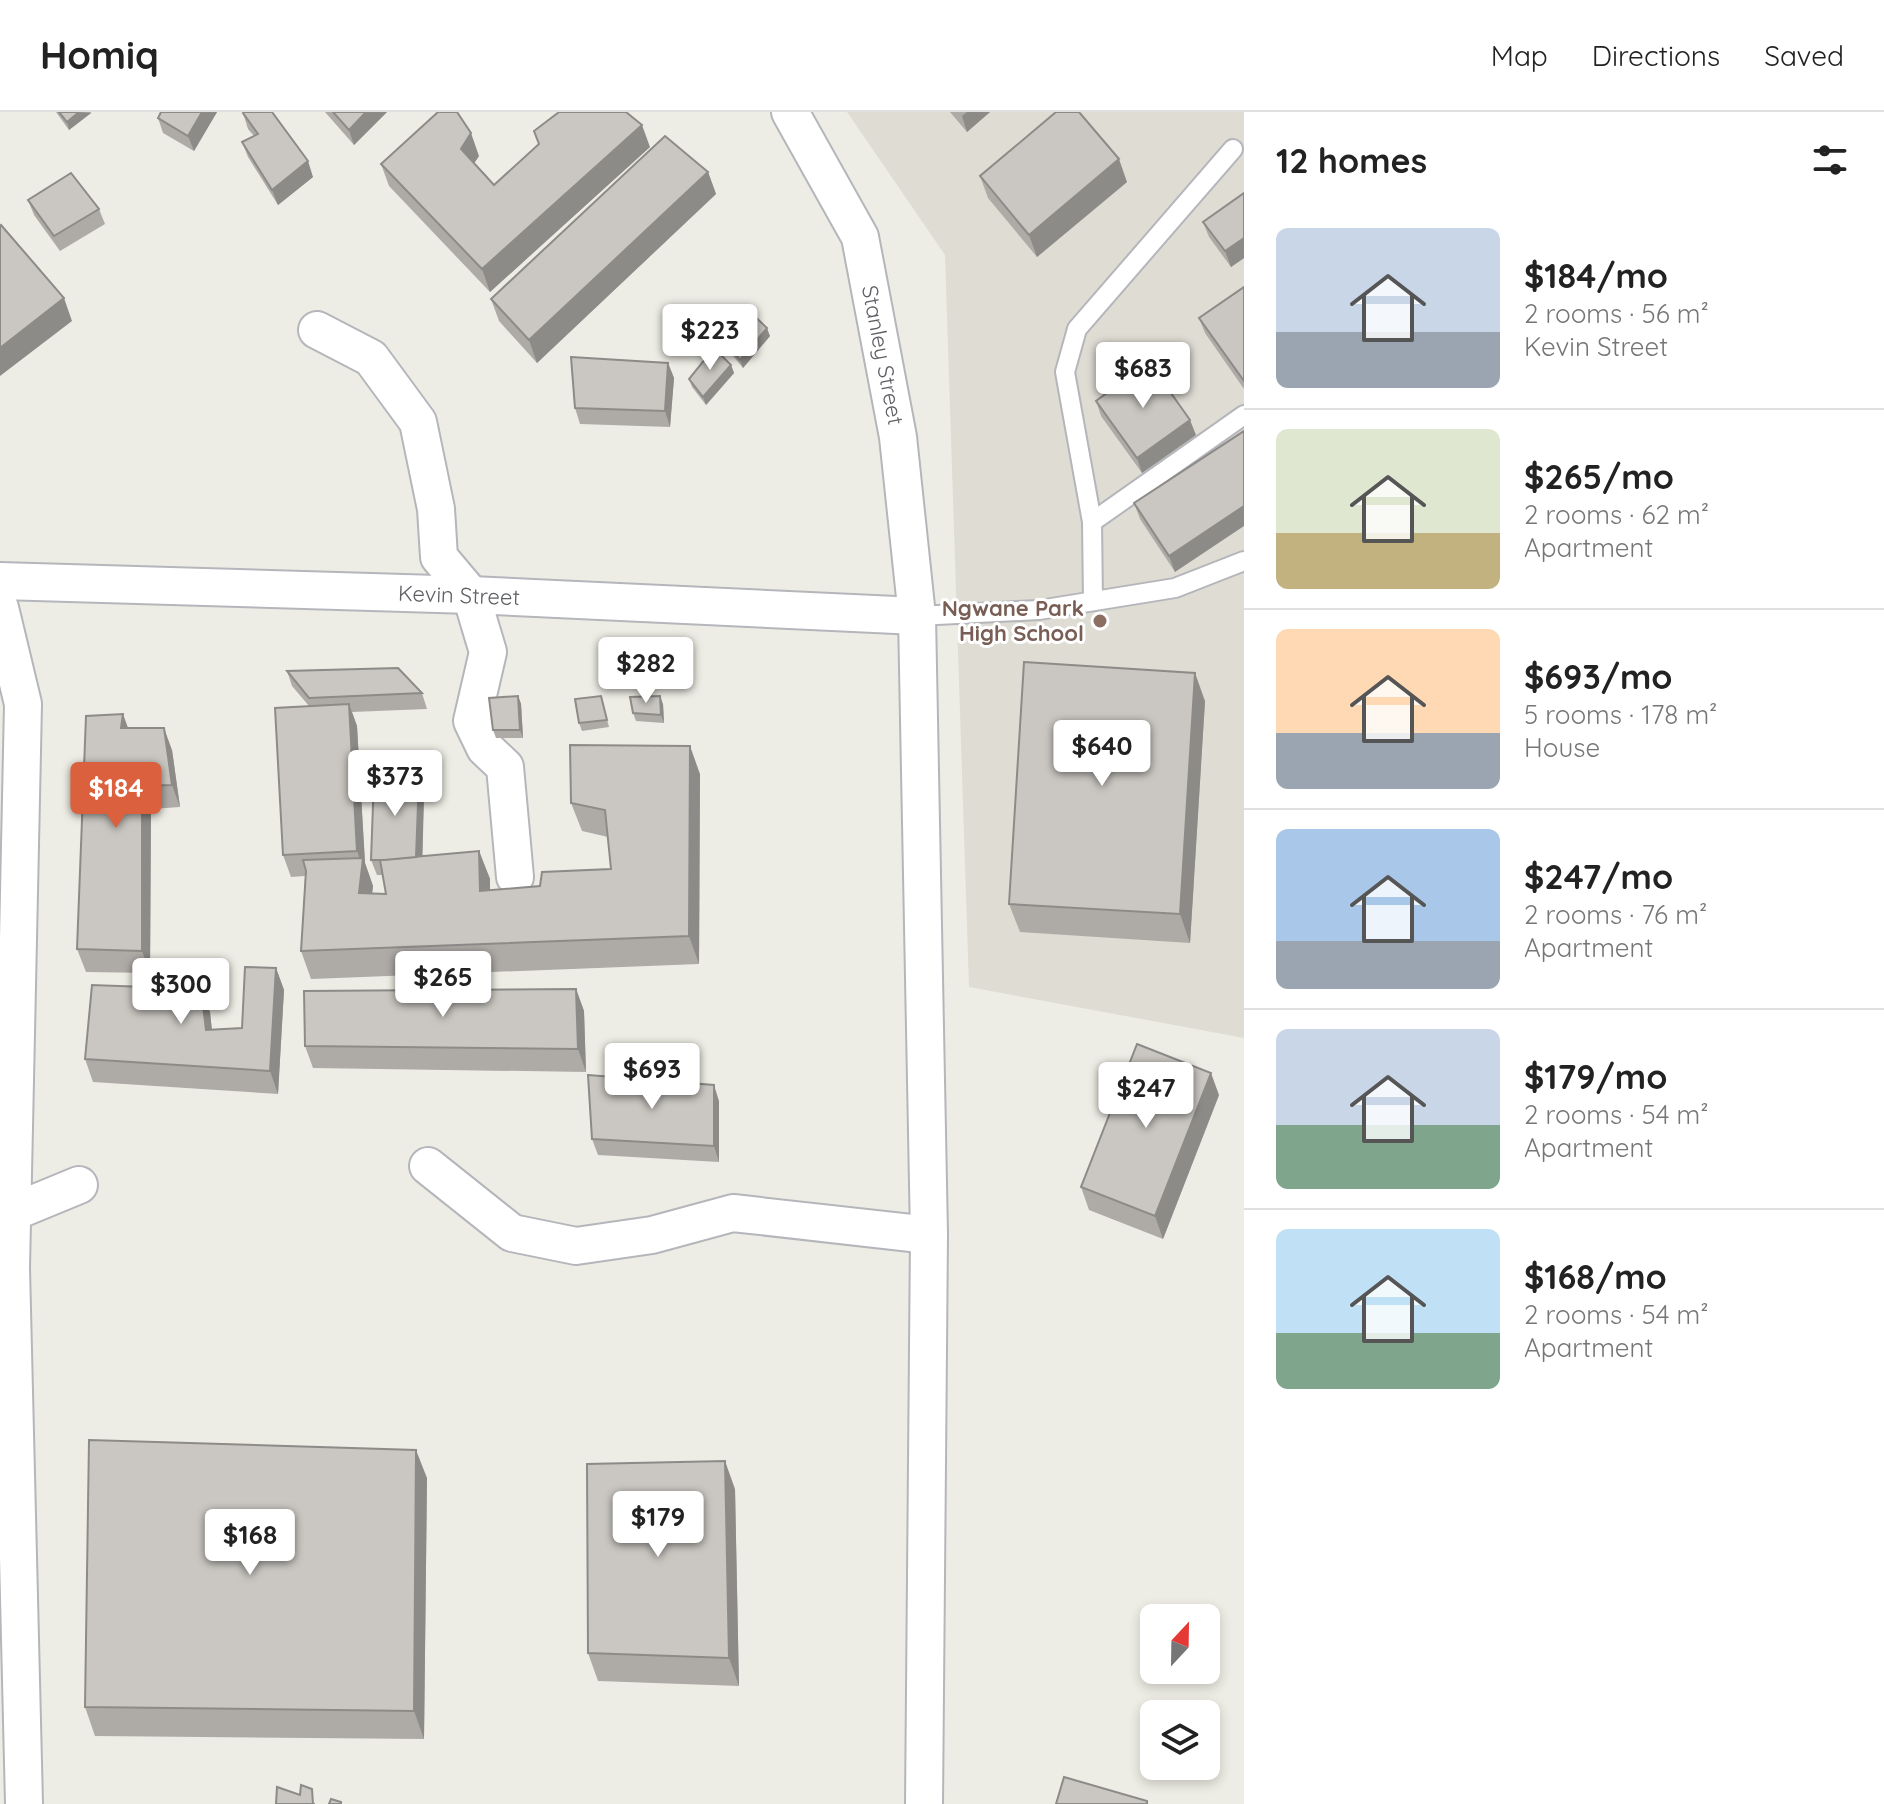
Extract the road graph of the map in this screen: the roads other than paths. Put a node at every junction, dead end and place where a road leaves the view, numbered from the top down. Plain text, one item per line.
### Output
1 (790, 112) edge
2 (1233, 149) dead end
3 (317, 330) dead end
4 (1244, 415) edge
5 (1092, 522) junction
6 (1244, 561) edge
7 (0, 581) edge
8 (471, 595) junction
9 (1093, 601) junction
10 (0, 608) edge
11 (917, 616) junction
12 (11, 709) edge
13 (515, 877) dead end
14 (428, 1166) dead end
15 (79, 1185) dead end
16 (11, 1213) junction
17 (929, 1235) junction
18 (24, 1804) edge
19 (924, 1804) edge

1 - 11 street, Stanley Street
2 - 5 lane
3 - 8 street
4 - 5 lane
5 - 9 lane
6 - 9 lane
7 - 8 street, Kevin Street
8 - 11 street, Kevin Street
8 - 13 street
9 - 11 lane
10 - 12 street
11 - 17 street, Stanley Street
12 - 16 street
14 - 17 street
15 - 16 street
16 - 18 street
17 - 19 street, Stanley Street

